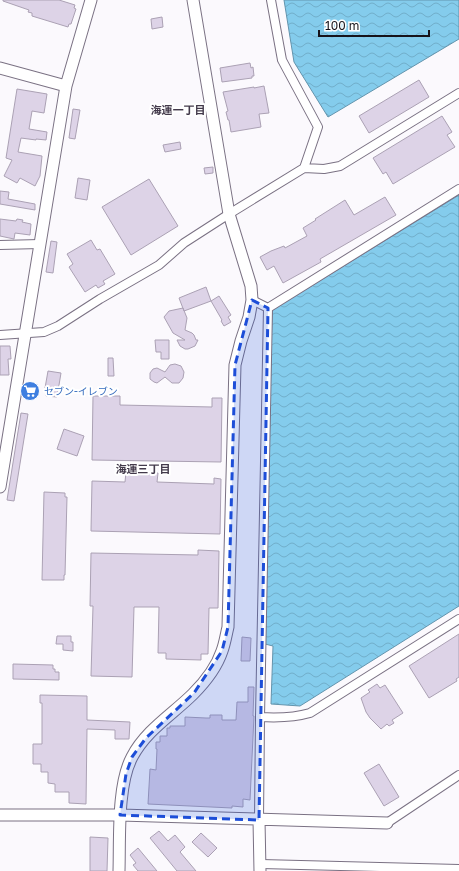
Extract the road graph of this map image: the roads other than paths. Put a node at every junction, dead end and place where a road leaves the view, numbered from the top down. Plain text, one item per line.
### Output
1 (91, 0) edge
2 (193, 0) edge
3 (271, 0) edge
4 (0, 68) edge
5 (66, 86) junction
6 (459, 93) edge
7 (304, 168) junction
8 (459, 189) edge
9 (229, 214) junction
10 (40, 244) junction
11 (0, 245) edge
12 (252, 300) junction
13 (268, 308) junction
14 (26, 334) junction
15 (0, 335) edge
16 (1, 475) edge
17 (0, 487) edge
18 (459, 618) edge
19 (260, 716) junction
20 (459, 775) edge
21 (0, 815) edge
22 (120, 815) junction
23 (259, 820) junction
24 (387, 823) joint
25 (260, 867) edge
26 (459, 869) edge
27 (119, 871) edge

1 - 5 street
2 - 9 street
3 - 7 street
4 - 5 street
5 - 10 street
6 - 7 street
7 - 9 street
8 - 13 street
9 - 12 street
9 - 14 street
10 - 11 street
10 - 14 street
12 - 13 street
12 - 22 street
13 - 19 street
14 - 15 street
14 - 16 street
16 - 17 street
18 - 19 street
19 - 23 street
20 - 24 street
21 - 22 street
22 - 23 street
22 - 27 street
23 - 24 street
23 - 25 street
25 - 26 street

